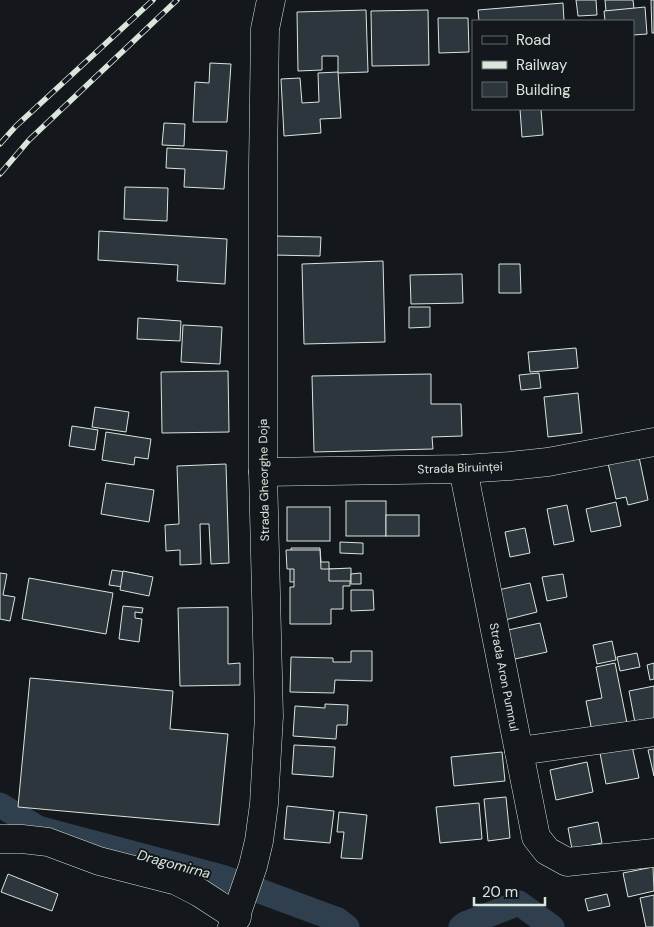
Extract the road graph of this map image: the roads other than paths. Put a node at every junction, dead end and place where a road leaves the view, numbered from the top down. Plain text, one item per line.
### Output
1 (271, 0) edge
2 (282, 0) edge
3 (265, 29) junction
4 (654, 442) edge
5 (462, 469) junction
6 (263, 472) junction
7 (654, 732) edge
8 (519, 751) junction
9 (0, 840) edge
10 (654, 853) edge
11 (237, 916) edge

1 - 3 street, Strada Gheorghe Doja
2 - 3 street
3 - 6 street, Strada Gheorghe Doja
4 - 5 street, Strada Biruinței
5 - 6 street, Strada Biruinței
5 - 8 street, Strada Aron Pumnul
6 - 11 street, Strada Gheorghe Doja
7 - 8 street
8 - 10 street, Strada Aron Pumnul
9 - 11 street

